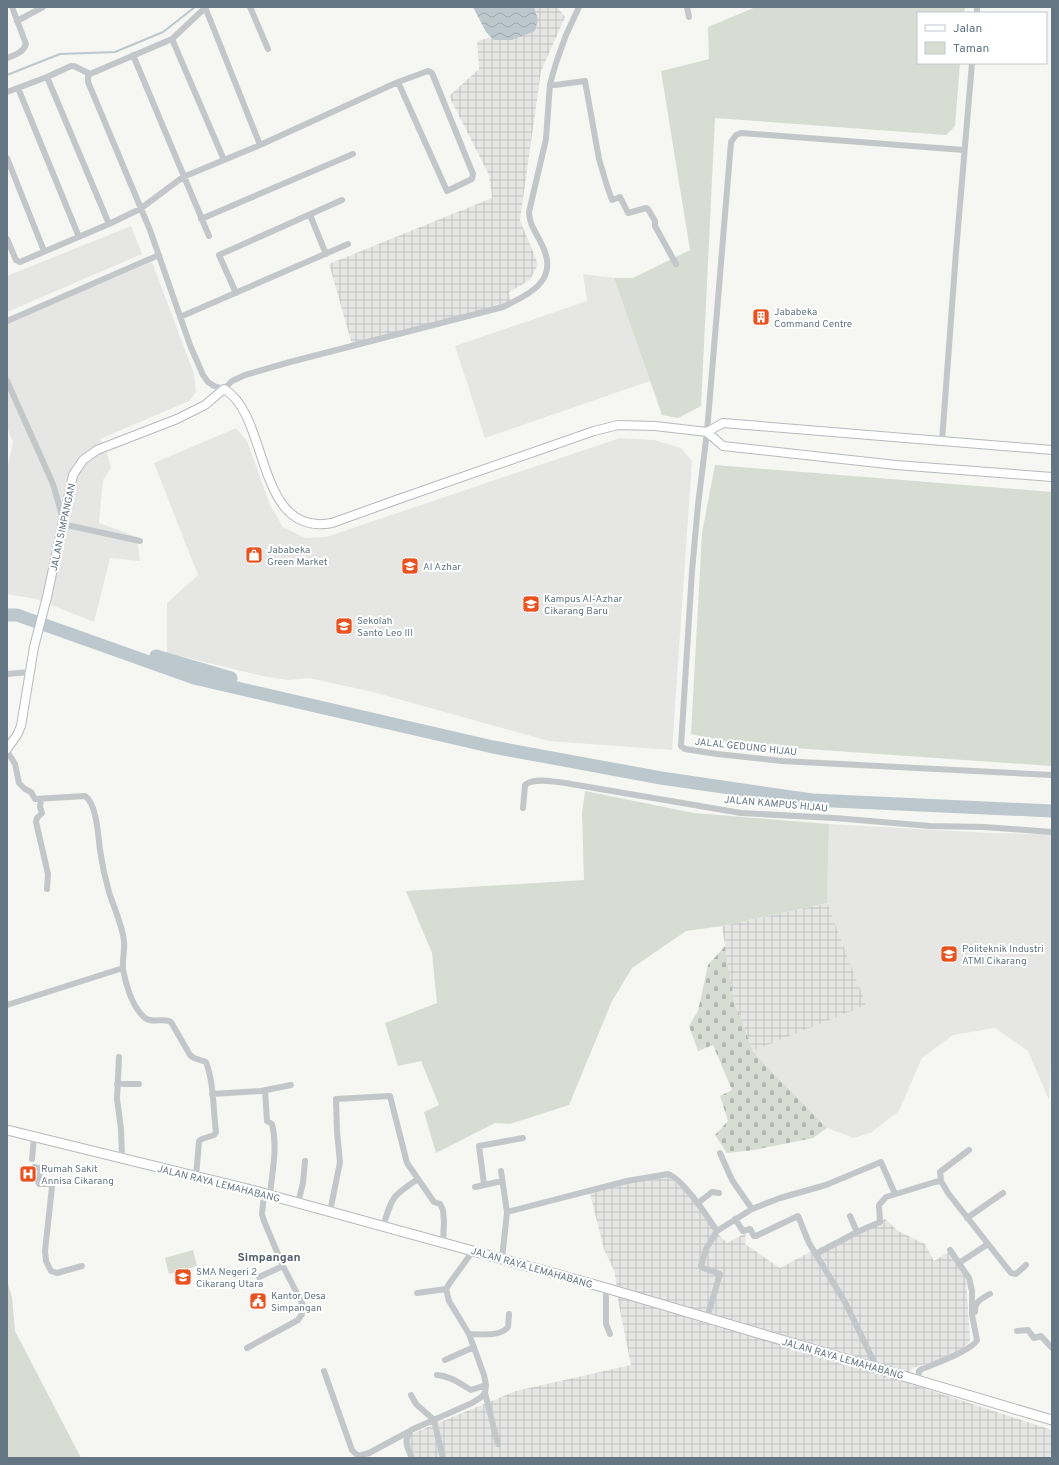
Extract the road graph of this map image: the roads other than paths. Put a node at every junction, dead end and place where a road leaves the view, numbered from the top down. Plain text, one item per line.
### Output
1 (43, 7) edge
2 (205, 7) edge
3 (250, 7) edge
4 (579, 7) edge
5 (687, 7) edge
6 (13, 10) edge
7 (7, 16) edge
8 (689, 17) dead end
9 (17, 21) junction
10 (172, 39) junction
11 (268, 49) dead end
12 (133, 55) junction
13 (7, 58) edge
14 (972, 64) edge
15 (90, 74) junction
16 (47, 77) junction
17 (398, 82) junction
18 (550, 84) junction
19 (18, 88) junction
20 (7, 92) edge
21 (260, 145) junction
22 (964, 150) junction
23 (353, 154) dead end
24 (7, 158) edge
25 (224, 160) junction
26 (183, 176) junction
27 (342, 200) dead end
28 (140, 209) junction
29 (310, 215) junction
30 (201, 219) junction
31 (109, 224) junction
32 (209, 236) dead end
33 (79, 237) junction
34 (7, 239) edge
35 (348, 244) dead end
36 (44, 251) junction
37 (326, 254) junction
38 (159, 255) junction
39 (676, 264) dead end
40 (236, 293) junction
41 (180, 317) junction
42 (7, 321) edge
43 (7, 382) edge
44 (224, 389) junction
45 (707, 432) junction
46 (942, 441) junction
47 (1052, 450) edge
48 (1052, 477) edge
49 (62, 521) junction
50 (140, 541) dead end
51 (30, 672) junction
52 (7, 674) edge
53 (7, 750) edge
54 (1052, 775) edge
55 (41, 799) junction
56 (523, 808) dead end
57 (1052, 832) edge
58 (47, 889) dead end
59 (123, 968) junction
60 (7, 1005) edge
61 (119, 1057) dead end
62 (117, 1084) junction
63 (139, 1084) dead end
64 (291, 1085) dead end
65 (265, 1090) junction
66 (212, 1094) junction
67 (7, 1130) edge
68 (34, 1137) junction
69 (523, 1138) dead end
70 (969, 1150) dead end
71 (720, 1152) dead end
72 (122, 1158) junction
73 (32, 1159) dead end
74 (305, 1161) dead end
75 (34, 1167) dead end
76 (501, 1171) dead end
77 (196, 1177) junction
78 (418, 1179) junction
79 (502, 1181) junction
80 (941, 1181) junction
81 (484, 1184) junction
82 (475, 1186) dead end
83 (719, 1193) dead end
84 (1003, 1193) dead end
85 (895, 1194) junction
86 (267, 1195) junction
87 (298, 1203) junction
88 (698, 1203) junction
89 (752, 1209) junction
90 (330, 1212) junction
91 (507, 1212) junction
92 (850, 1216) dead end
93 (967, 1218) junction
94 (735, 1219) junction
95 (383, 1227) junction
96 (717, 1230) junction
97 (857, 1232) junction
98 (443, 1243) junction
99 (988, 1244) junction
100 (950, 1250) dead end
101 (473, 1251) junction
102 (816, 1254) junction
103 (502, 1259) junction
104 (959, 1263) junction
105 (1026, 1265) dead end
106 (82, 1266) dead end
107 (284, 1266) junction
108 (259, 1277) dead end
109 (606, 1288) junction
110 (446, 1290) junction
111 (417, 1293) dead end
112 (990, 1294) dead end
113 (508, 1314) dead end
114 (707, 1318) junction
115 (1017, 1331) dead end
116 (469, 1334) junction
117 (610, 1334) dead end
118 (977, 1338) junction
119 (474, 1347) junction
120 (247, 1348) dead end
121 (1052, 1348) edge
122 (445, 1360) dead end
123 (877, 1368) junction
124 (324, 1370) dead end
125 (437, 1374) dead end
126 (918, 1380) junction
127 (486, 1385) junction
128 (485, 1393) junction
129 (411, 1395) dead end
130 (434, 1420) junction
131 (1052, 1420) edge
132 (411, 1430) junction
133 (498, 1444) dead end
134 (412, 1458) edge
135 (442, 1458) edge

1 - 9 street
2 - 10 street
2 - 21 street
3 - 11 street
4 - 18 street
5 - 8 street
6 - 7 street
6 - 9 street
9 - 13 street
10 - 12 street
10 - 25 street
12 - 15 street
12 - 26 street
14 - 22 street
15 - 16 street
15 - 28 street
16 - 19 street
16 - 31 street
17 - 17 street
17 - 21 street
18 - 39 street
18 - 44 street
19 - 20 street
19 - 33 street
21 - 25 street
22 - 45 street
22 - 46 street
23 - 30 street
24 - 36 street
25 - 26 street
26 - 28 street
26 - 30 street
27 - 29 street
28 - 31 street
28 - 38 street
29 - 37 street
29 - 40 street
30 - 32 street
31 - 33 street
33 - 36 street
34 - 36 street
35 - 37 street
37 - 40 street
38 - 41 street
38 - 42 street
40 - 41 street
41 - 44 street
43 - 49 street
44 - 45 street
44 - 49 street, JALAN SIMPANGAN
45 - 46 street
45 - 48 street
45 - 54 street, JALAL GEDUNG HIJAU
46 - 47 street
49 - 50 street
49 - 51 street, JALAN SIMPANGAN
51 - 52 street
51 - 53 street, JALAN SIMPANGAN
53 - 55 street
55 - 58 street
55 - 59 street
56 - 57 street, JALAN KAMPUS HIJAU
59 - 60 street
59 - 66 street
61 - 62 street
62 - 63 street
62 - 72 street
64 - 65 street
65 - 66 street
65 - 86 street
66 - 77 street
67 - 68 main road, JALAN RAYA LEMAHABANG
68 - 72 main road, JALAN RAYA LEMAHABANG
68 - 73 street
69 - 81 street
70 - 80 street
71 - 89 street
72 - 77 main road, JALAN RAYA LEMAHABANG
74 - 87 street
75 - 106 street
76 - 79 street
77 - 86 main road, JALAN RAYA LEMAHABANG
78 - 90 street
78 - 95 street
78 - 98 street
79 - 81 street
79 - 91 street
80 - 85 street
80 - 93 street
81 - 82 street
83 - 88 street
84 - 93 street
85 - 89 street
85 - 97 street
86 - 87 main road, JALAN RAYA LEMAHABANG
86 - 107 street
87 - 90 main road, JALAN RAYA LEMAHABANG
88 - 91 street
88 - 96 street
89 - 94 street
90 - 95 main road, JALAN RAYA LEMAHABANG
91 - 103 street
92 - 97 street
93 - 99 street
94 - 96 street
94 - 102 street
95 - 98 main road, JALAN RAYA LEMAHABANG
96 - 114 street
97 - 102 street
98 - 101 main road, JALAN RAYA LEMAHABANG
99 - 104 street
99 - 105 street
100 - 104 street
101 - 103 main road, JALAN RAYA LEMAHABANG
101 - 110 street
102 - 123 street
103 - 109 main road, JALAN RAYA LEMAHABANG
104 - 118 street
107 - 108 street
107 - 120 street
109 - 114 main road, JALAN RAYA LEMAHABANG
109 - 117 street
110 - 111 street
110 - 116 street
112 - 118 street
113 - 116 street
114 - 123 main road, JALAN RAYA LEMAHABANG
115 - 121 street
116 - 119 street
118 - 126 street
119 - 122 street
119 - 127 street
123 - 126 main road, JALAN RAYA LEMAHABANG
124 - 132 street
125 - 127 street
126 - 131 main road, JALAN RAYA LEMAHABANG
127 - 128 street
128 - 130 street
128 - 133 street
129 - 130 street
130 - 132 street
130 - 135 street
132 - 134 street

